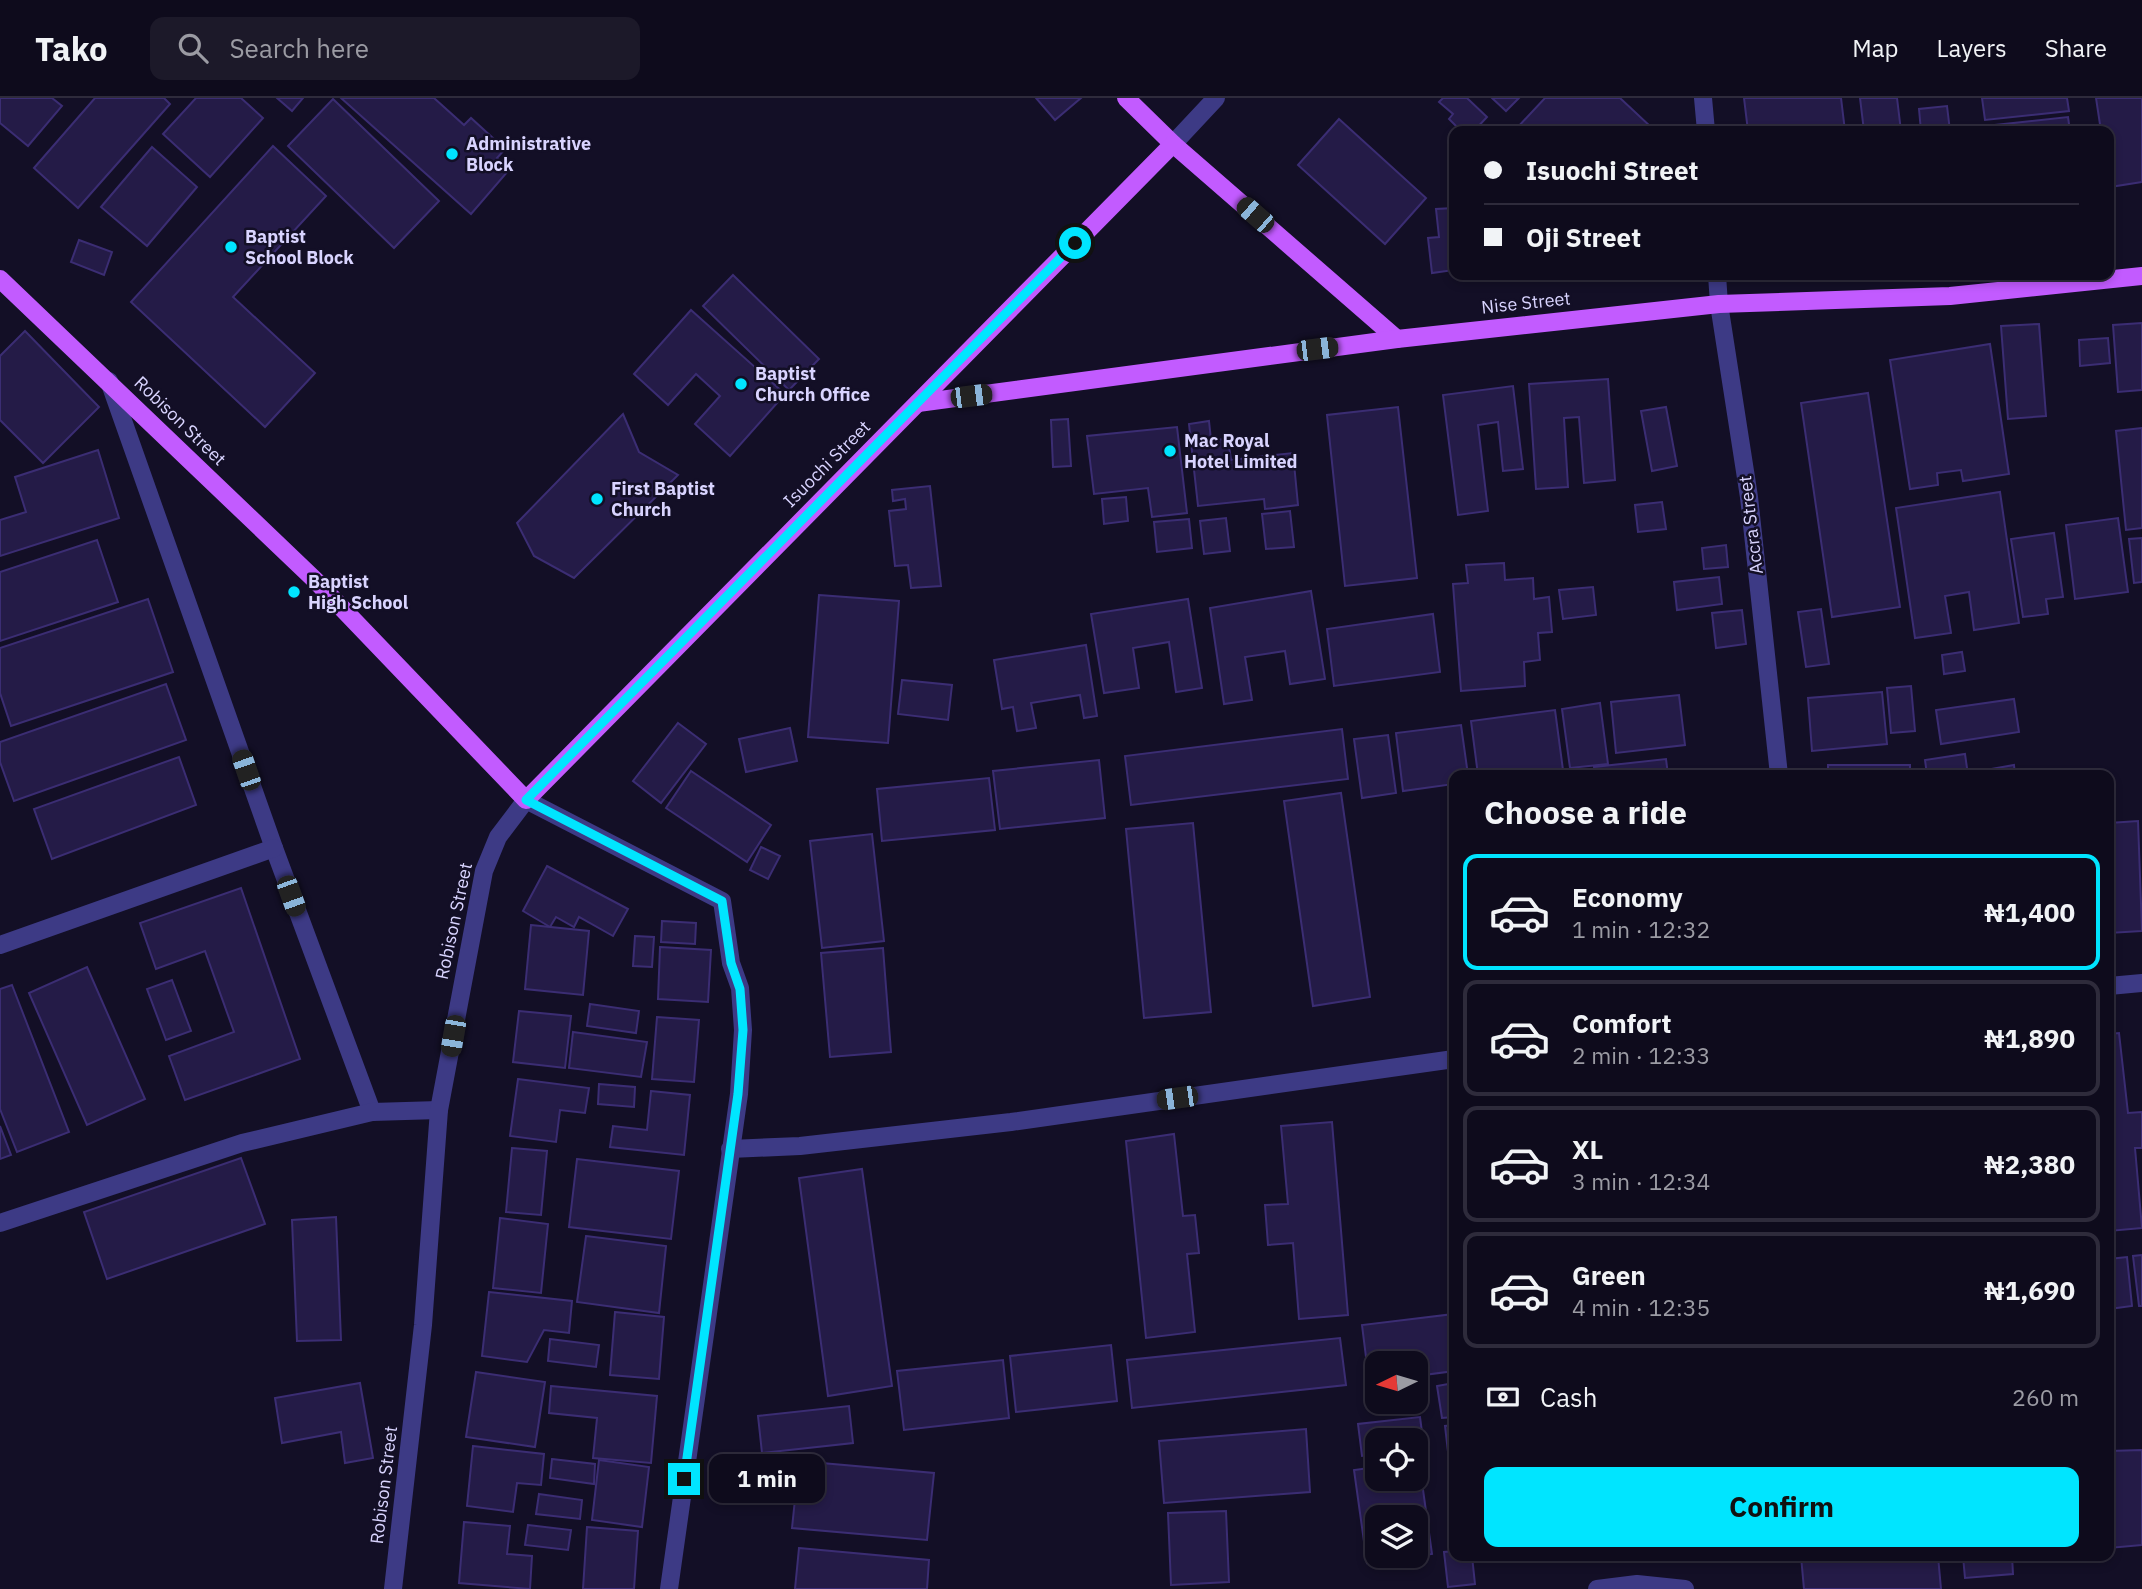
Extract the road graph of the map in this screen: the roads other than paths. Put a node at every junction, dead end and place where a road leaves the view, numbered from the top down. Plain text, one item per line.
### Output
1 (1126, 98) edge
2 (1216, 98) edge
3 (1703, 98) edge
4 (1706, 126) edge
5 (1173, 144) junction
6 (2142, 276) edge
7 (0, 279) edge
8 (2114, 279) edge
9 (1717, 280) edge
10 (2104, 280) edge
11 (1719, 304) junction
12 (1397, 339) junction
13 (109, 381) junction
14 (918, 403) junction
15 (1778, 770) edge
16 (526, 800) junction
17 (274, 848) junction
18 (0, 945) edge
19 (2142, 983) edge
20 (2114, 986) edge
21 (1449, 1060) edge
22 (439, 1110) junction
23 (372, 1112) junction
24 (730, 1149) junction
25 (0, 1223) edge
26 (393, 1589) edge
27 (669, 1589) edge
28 (1597, 1589) edge
29 (1685, 1589) edge

1 - 5 main road
2 - 5 street, Isuochi Street
3 - 4 street
5 - 12 main road
5 - 14 main road, Isuochi Street
6 - 8 main road, Nise Street
7 - 13 main road, Robison Street
9 - 11 street, Accra Street
10 - 11 main road, Nise Street
11 - 12 main road, Nise Street
11 - 15 street, Accra Street
12 - 14 main road, Nise Street
13 - 16 main road, Robison Street
13 - 17 street
14 - 16 main road, Isuochi Street
16 - 22 street, Robison Street
16 - 24 street
17 - 18 street
17 - 23 street
19 - 20 street
21 - 24 street
22 - 23 street
22 - 26 street, Robison Street
23 - 25 street
24 - 27 street
28 - 29 street

